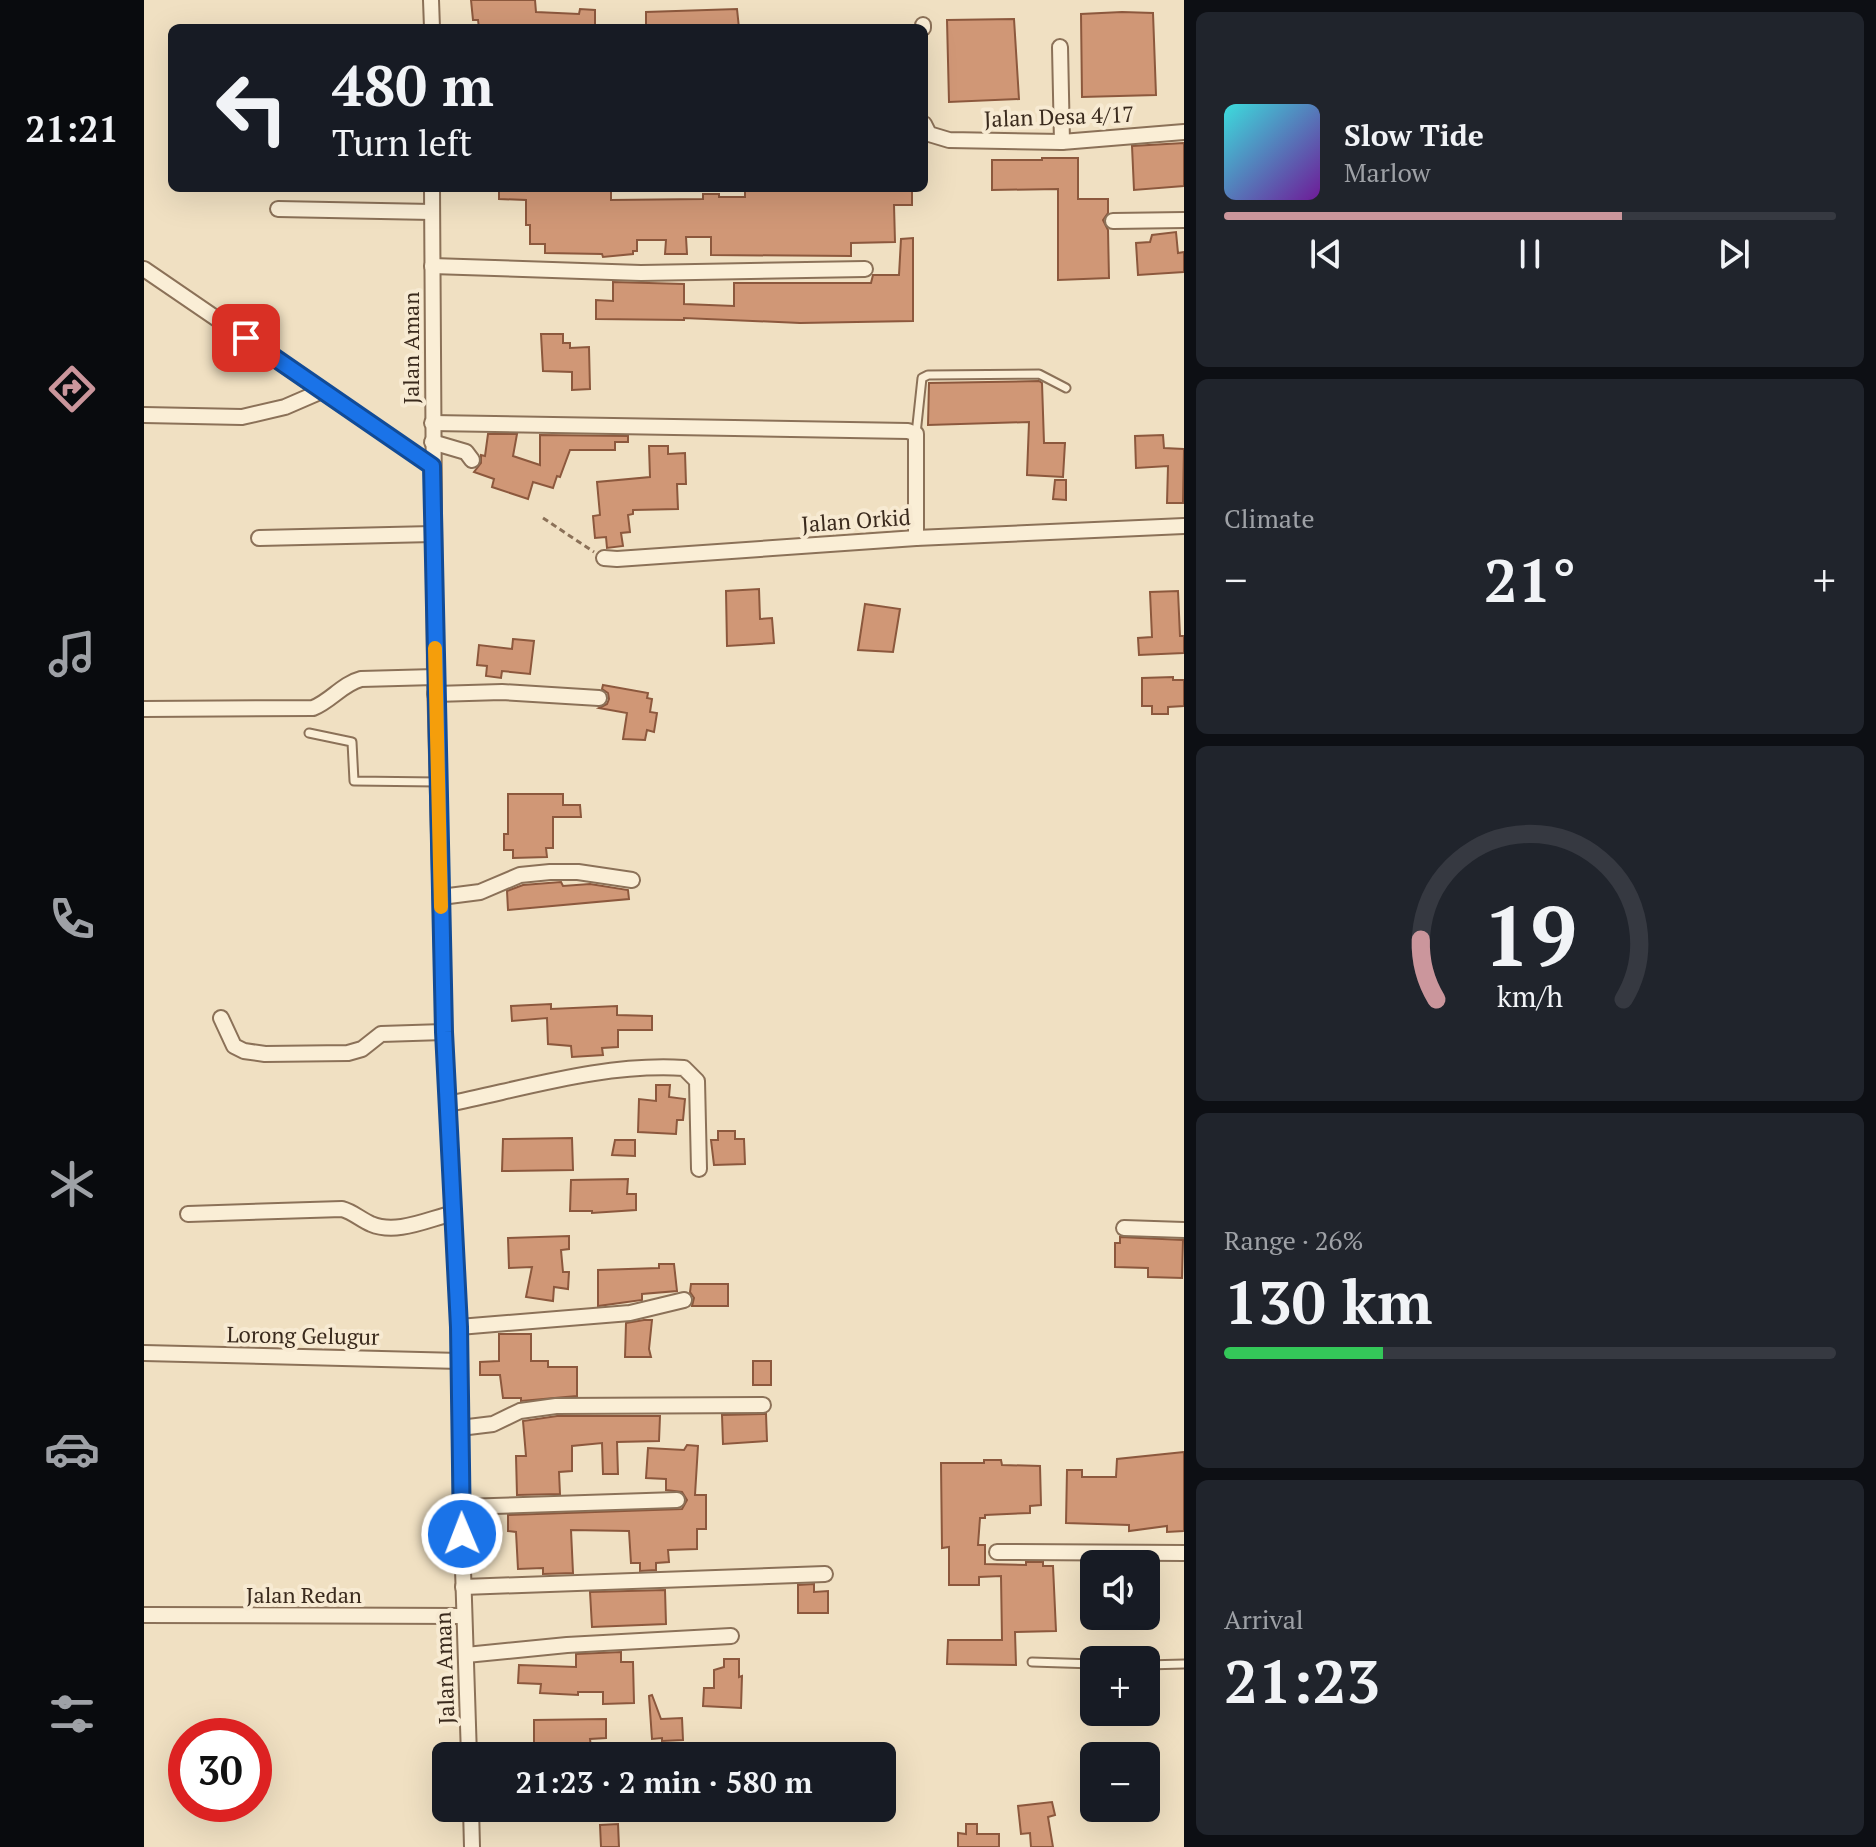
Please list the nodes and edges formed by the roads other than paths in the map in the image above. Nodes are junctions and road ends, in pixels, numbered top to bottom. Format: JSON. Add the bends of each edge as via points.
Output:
{"nodes":[{"id":1,"x":431,"y":0,"type":"edge"},
{"id":2,"x":432,"y":24,"type":"edge"},
{"id":3,"x":1060,"y":47,"type":"dead end"},
{"id":4,"x":928,"y":132,"type":"edge"},
{"id":5,"x":1184,"y":132,"type":"edge"},
{"id":6,"x":1062,"y":142,"type":"junction"},
{"id":7,"x":432,"y":192,"type":"edge"},
{"id":8,"x":278,"y":209,"type":"dead end"},
{"id":9,"x":432,"y":212,"type":"junction"},
{"id":10,"x":1184,"y":220,"type":"edge"},
{"id":11,"x":1113,"y":221,"type":"dead end"},
{"id":12,"x":445,"y":266,"type":"junction"},
{"id":13,"x":144,"y":269,"type":"edge"},
{"id":14,"x":865,"y":269,"type":"dead end"},
{"id":15,"x":1066,"y":388,"type":"dead end"},
{"id":16,"x":322,"y":391,"type":"junction"},
{"id":17,"x":144,"y":415,"type":"edge"},
{"id":18,"x":432,"y":423,"type":"junction"},
{"id":19,"x":916,"y":434,"type":"junction"},
{"id":20,"x":432,"y":442,"type":"junction"},
{"id":21,"x":472,"y":460,"type":"dead end"},
{"id":22,"x":432,"y":466,"type":"junction"},
{"id":23,"x":1184,"y":526,"type":"edge"},
{"id":24,"x":433,"y":534,"type":"junction"},
{"id":25,"x":259,"y":538,"type":"dead end"},
{"id":26,"x":916,"y":538,"type":"junction"},
{"id":27,"x":604,"y":558,"type":"road end"},
{"id":28,"x":435,"y":677,"type":"junction"},
{"id":29,"x":435,"y":694,"type":"junction"},
{"id":30,"x":599,"y":698,"type":"dead end"},
{"id":31,"x":144,"y":709,"type":"edge"},
{"id":32,"x":309,"y":733,"type":"dead end"},
{"id":33,"x":438,"y":782,"type":"junction"},
{"id":34,"x":632,"y":880,"type":"dead end"},
{"id":35,"x":441,"y":897,"type":"junction"},
{"id":36,"x":221,"y":1018,"type":"dead end"},
{"id":37,"x":444,"y":1032,"type":"junction"},
{"id":38,"x":448,"y":1104,"type":"junction"},
{"id":39,"x":699,"y":1169,"type":"dead end"},
{"id":40,"x":454,"y":1213,"type":"junction"},
{"id":41,"x":188,"y":1214,"type":"dead end"},
{"id":42,"x":1124,"y":1228,"type":"dead end"},
{"id":43,"x":1184,"y":1230,"type":"edge"},
{"id":44,"x":684,"y":1300,"type":"dead end"},
{"id":45,"x":459,"y":1327,"type":"junction"},
{"id":46,"x":144,"y":1353,"type":"edge"},
{"id":47,"x":460,"y":1361,"type":"junction"},
{"id":48,"x":763,"y":1405,"type":"dead end"},
{"id":49,"x":460,"y":1428,"type":"junction"},
{"id":50,"x":677,"y":1500,"type":"dead end"},
{"id":51,"x":467,"y":1506,"type":"junction"},
{"id":52,"x":997,"y":1552,"type":"dead end"},
{"id":53,"x":1184,"y":1553,"type":"edge"},
{"id":54,"x":825,"y":1574,"type":"dead end"},
{"id":55,"x":476,"y":1587,"type":"junction"},
{"id":56,"x":144,"y":1615,"type":"edge"},
{"id":57,"x":464,"y":1616,"type":"junction"},
{"id":58,"x":731,"y":1636,"type":"dead end"},
{"id":59,"x":472,"y":1655,"type":"junction"},
{"id":60,"x":1032,"y":1662,"type":"dead end"},
{"id":61,"x":1080,"y":1664,"type":"edge"},
{"id":62,"x":1184,"y":1664,"type":"edge"},
{"id":63,"x":1160,"y":1665,"type":"edge"},
{"id":64,"x":469,"y":1742,"type":"edge"},
{"id":65,"x":471,"y":1822,"type":"edge"},
{"id":66,"x":472,"y":1847,"type":"edge"}],
"edges":[{"from":1,"to":2,"type":"street"},
{"from":3,"to":6,"type":"street"},
{"from":4,"to":6,"type":"street","name":"Jalan Desa 4/17","via":[[949,140]]},
{"from":5,"to":6,"type":"street","name":"Jalan Desa 4/17"},
{"from":7,"to":9,"type":"street","name":"Jalan Aman"},
{"from":8,"to":9,"type":"street"},
{"from":9,"to":12,"type":"street","name":"Jalan Aman"},
{"from":10,"to":11,"type":"street"},
{"from":12,"to":14,"type":"street","via":[[641,273]]},
{"from":12,"to":18,"type":"street","name":"Jalan Aman"},
{"from":13,"to":16,"type":"street"},
{"from":15,"to":19,"type":"lane","via":[[1039,374],[928,375],[922,378]]},
{"from":16,"to":17,"type":"street","via":[[242,417]]},
{"from":16,"to":22,"type":"street"},
{"from":18,"to":19,"type":"street"},
{"from":18,"to":20,"type":"street","name":"Jalan Aman"},
{"from":19,"to":26,"type":"street"},
{"from":20,"to":21,"type":"street","via":[[466,452]]},
{"from":20,"to":22,"type":"street","name":"Jalan Aman"},
{"from":22,"to":24,"type":"street","name":"Jalan Aman"},
{"from":23,"to":26,"type":"street","name":"Jalan Orkid"},
{"from":24,"to":25,"type":"street"},
{"from":24,"to":28,"type":"street","name":"Jalan Aman"},
{"from":26,"to":27,"type":"street","name":"Jalan Orkid"},
{"from":28,"to":29,"type":"street","name":"Jalan Aman"},
{"from":28,"to":31,"type":"street","via":[[349,682],[313,708]]},
{"from":29,"to":30,"type":"street"},
{"from":29,"to":33,"type":"street","name":"Jalan Aman"},
{"from":32,"to":33,"type":"lane","via":[[352,742],[354,781]]},
{"from":33,"to":35,"type":"street","name":"Jalan Aman"},
{"from":34,"to":35,"type":"street","via":[[578,872],[535,873],[480,892]]},
{"from":35,"to":37,"type":"street","name":"Jalan Aman"},
{"from":36,"to":37,"type":"street","via":[[234,1046],[265,1054],[348,1053],[381,1034]]},
{"from":37,"to":38,"type":"street","name":"Jalan Aman"},
{"from":38,"to":39,"type":"street","via":[[602,1070],[684,1068],[697,1081]]},
{"from":38,"to":40,"type":"street","name":"Jalan Aman"},
{"from":40,"to":41,"type":"street","via":[[401,1228],[370,1223],[342,1209]]},
{"from":40,"to":45,"type":"street","name":"Jalan Aman"},
{"from":42,"to":43,"type":"street"},
{"from":44,"to":45,"type":"street","via":[[630,1313]]},
{"from":45,"to":47,"type":"street","name":"Jalan Aman"},
{"from":46,"to":47,"type":"street","name":"Lorong Gelugur"},
{"from":47,"to":49,"type":"street","name":"Jalan Aman"},
{"from":48,"to":49,"type":"street","via":[[556,1406]]},
{"from":49,"to":51,"type":"street","name":"Jalan Aman"},
{"from":50,"to":51,"type":"street"},
{"from":51,"to":55,"type":"street","name":"Jalan Aman"},
{"from":52,"to":53,"type":"street"},
{"from":54,"to":55,"type":"street"},
{"from":55,"to":57,"type":"street","name":"Jalan Aman"},
{"from":56,"to":57,"type":"street","name":"Jalan Redan"},
{"from":57,"to":59,"type":"street","name":"Jalan Aman"},
{"from":58,"to":59,"type":"street"},
{"from":59,"to":64,"type":"street","name":"Jalan Aman"},
{"from":60,"to":61,"type":"lane"},
{"from":62,"to":63,"type":"lane"},
{"from":65,"to":66,"type":"street"}]}
